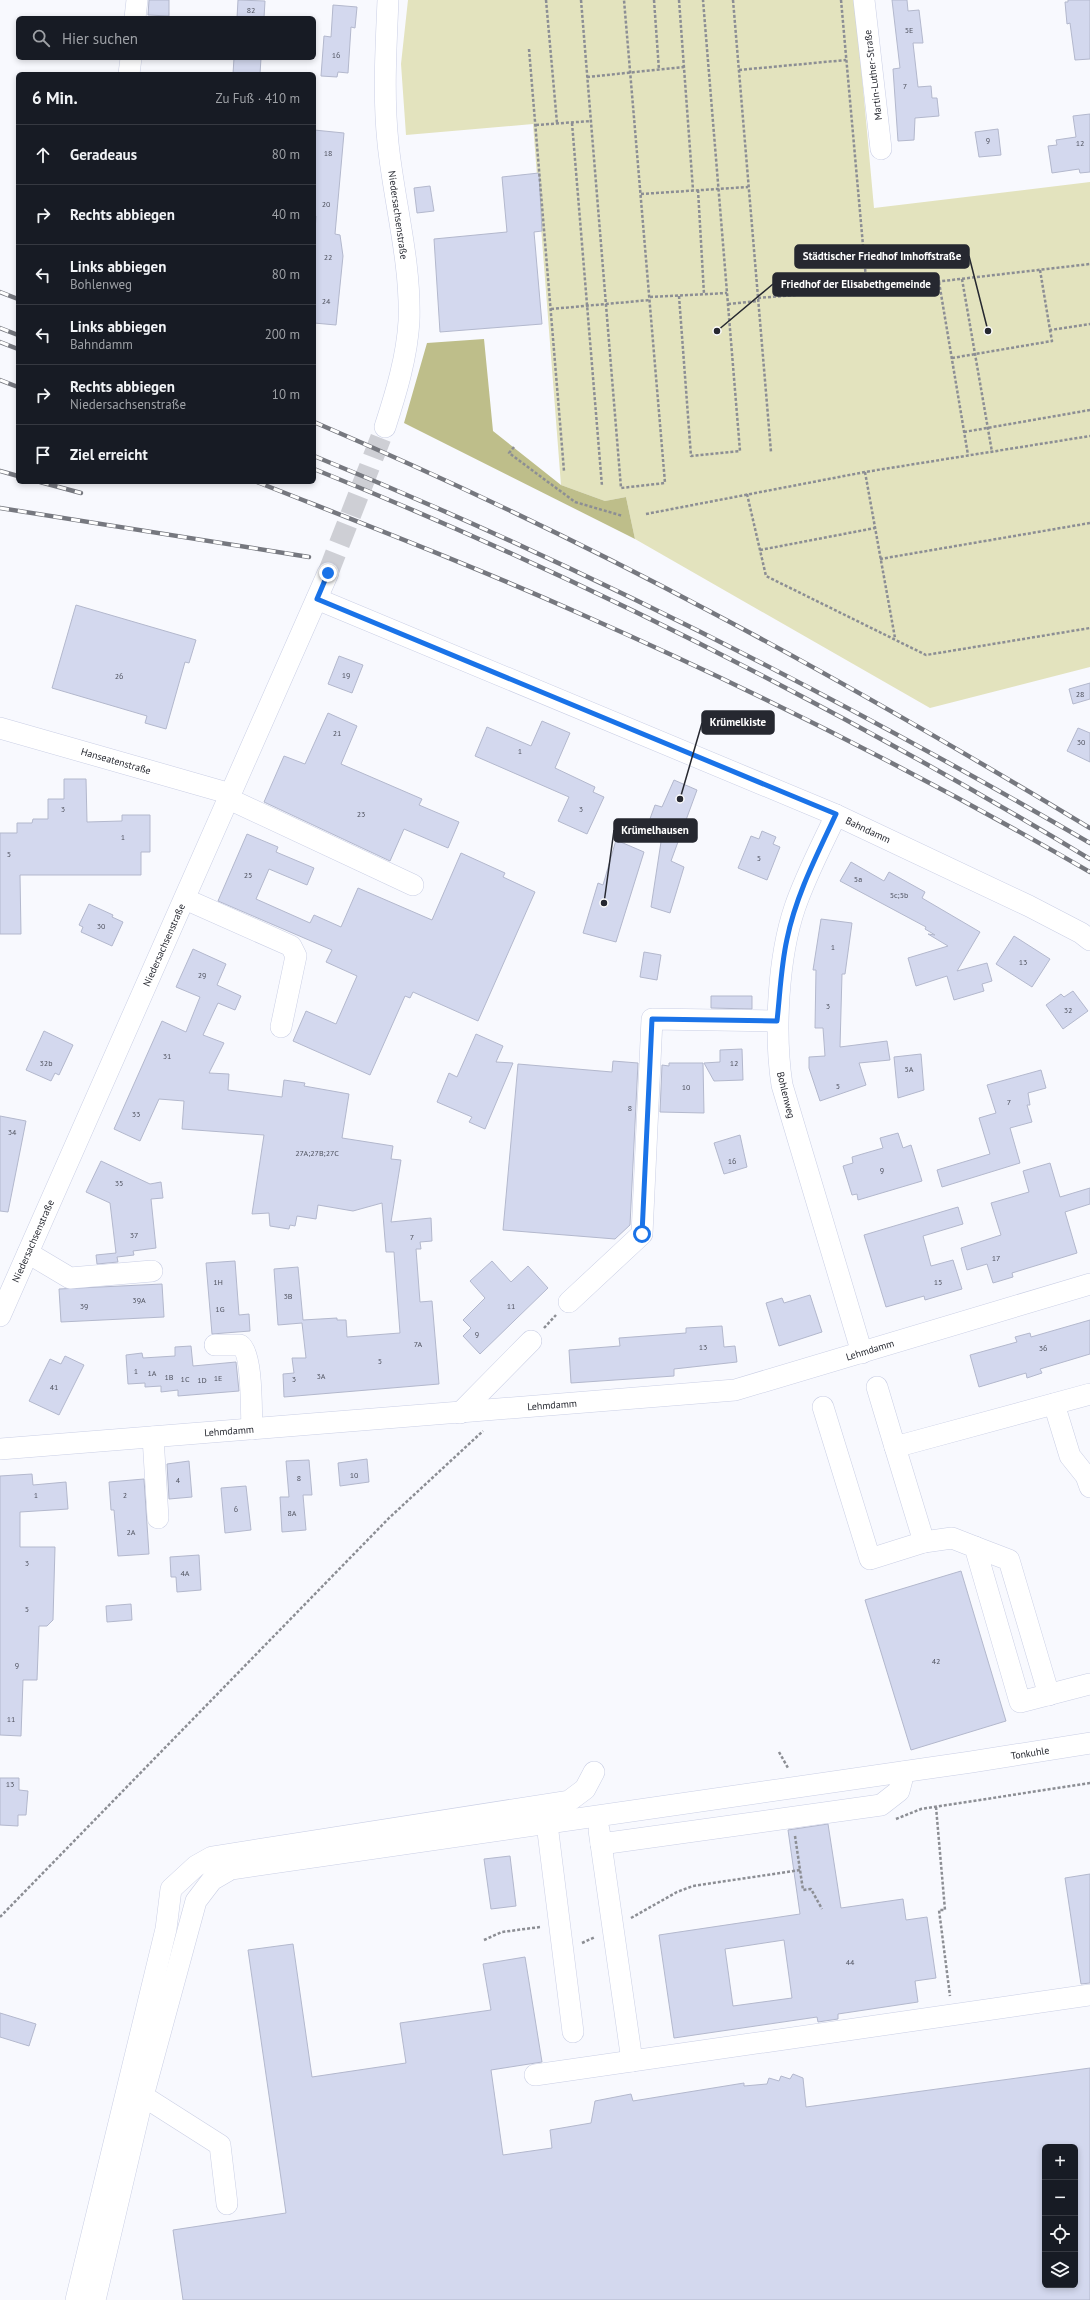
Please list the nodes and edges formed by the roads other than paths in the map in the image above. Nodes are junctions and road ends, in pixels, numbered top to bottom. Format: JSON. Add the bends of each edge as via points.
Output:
{"nodes":[{"id":1,"x":137,"y":0,"type":"edge"},
{"id":2,"x":388,"y":0,"type":"edge"},
{"id":3,"x":864,"y":0,"type":"edge"},
{"id":4,"x":135,"y":16,"type":"edge"},
{"id":5,"x":131,"y":60,"type":"edge"},
{"id":6,"x":129,"y":72,"type":"edge"},
{"id":7,"x":881,"y":149,"type":"dead end"},
{"id":8,"x":385,"y":428,"type":"tunnel mouth"},
{"id":9,"x":328,"y":573,"type":"tunnel mouth"},
{"id":10,"x":317,"y":599,"type":"junction"},
{"id":11,"x":0,"y":728,"type":"edge"},
{"id":12,"x":230,"y":797,"type":"junction"},
{"id":13,"x":836,"y":814,"type":"junction"},
{"id":14,"x":413,"y":885,"type":"dead end"},
{"id":15,"x":184,"y":899,"type":"junction"},
{"id":16,"x":1087,"y":930,"type":"edge"},
{"id":17,"x":777,"y":1021,"type":"junction"},
{"id":18,"x":281,"y":1027,"type":"dead end"},
{"id":19,"x":28,"y":1253,"type":"junction"},
{"id":20,"x":152,"y":1272,"type":"dead end"},
{"id":21,"x":1090,"y":1284,"type":"edge"},
{"id":22,"x":569,"y":1302,"type":"road end"},
{"id":23,"x":0,"y":1316,"type":"edge"},
{"id":24,"x":531,"y":1341,"type":"road end"},
{"id":25,"x":215,"y":1345,"type":"dead end"},
{"id":26,"x":862,"y":1353,"type":"junction"},
{"id":27,"x":877,"y":1387,"type":"dead end"},
{"id":28,"x":1090,"y":1394,"type":"edge"},
{"id":29,"x":1054,"y":1404,"type":"junction"},
{"id":30,"x":823,"y":1406,"type":"dead end"},
{"id":31,"x":460,"y":1413,"type":"junction"},
{"id":32,"x":252,"y":1429,"type":"junction"},
{"id":33,"x":154,"y":1437,"type":"junction"},
{"id":34,"x":895,"y":1447,"type":"junction"},
{"id":35,"x":0,"y":1449,"type":"edge"},
{"id":36,"x":1090,"y":1487,"type":"edge"},
{"id":37,"x":158,"y":1518,"type":"dead end"},
{"id":38,"x":924,"y":1542,"type":"junction"},
{"id":39,"x":975,"y":1547,"type":"junction"},
{"id":40,"x":1090,"y":1684,"type":"edge"},
{"id":41,"x":1049,"y":1695,"type":"junction"},
{"id":42,"x":1090,"y":1743,"type":"edge"},
{"id":43,"x":594,"y":1772,"type":"dead end"},
{"id":44,"x":904,"y":1772,"type":"junction"},
{"id":45,"x":597,"y":1816,"type":"junction"},
{"id":46,"x":547,"y":1824,"type":"junction"},
{"id":47,"x":601,"y":1844,"type":"junction"},
{"id":48,"x":1090,"y":1995,"type":"edge"},
{"id":49,"x":573,"y":2032,"type":"dead end"},
{"id":50,"x":632,"y":2061,"type":"junction"},
{"id":51,"x":535,"y":2074,"type":"dead end"},
{"id":52,"x":143,"y":2096,"type":"junction"},
{"id":53,"x":227,"y":2204,"type":"dead end"},
{"id":54,"x":76,"y":2300,"type":"edge"},
{"id":55,"x":95,"y":2300,"type":"edge"}],
"edges":[{"from":1,"to":4,"type":"street"},
{"from":2,"to":8,"type":"street","name":"Niedersachsenstraße","via":[[385,98],[388,143],[407,282],[408,321],[404,359]]},
{"from":3,"to":7,"type":"street","name":"Martin-Luther-Straße"},
{"from":5,"to":6,"type":"street"},
{"from":9,"to":10,"type":"street","name":"Niedersachsenstraße"},
{"from":10,"to":12,"type":"street","name":"Niedersachsenstraße"},
{"from":10,"to":13,"type":"street","name":"Bahndamm"},
{"from":11,"to":12,"type":"street","name":"Hanseatenstraße"},
{"from":12,"to":14,"type":"street","name":"Hanseatenstraße"},
{"from":12,"to":15,"type":"street","name":"Niedersachsenstraße"},
{"from":13,"to":16,"type":"street","name":"Bahndamm","via":[[1029,906]]},
{"from":13,"to":17,"type":"street","name":"Bohlenweg","via":[[795,908],[786,940]]},
{"from":15,"to":18,"type":"street","via":[[291,946],[296,956]]},
{"from":15,"to":19,"type":"street","name":"Niedersachsenstraße"},
{"from":17,"to":22,"type":"street","via":[[652,1019],[642,1234]]},
{"from":17,"to":26,"type":"street","name":"Bohlenweg","via":[[778,1060],[782,1085]]},
{"from":19,"to":20,"type":"street","via":[[70,1278]]},
{"from":19,"to":23,"type":"street","name":"Niedersachsenstraße"},
{"from":21,"to":26,"type":"street","name":"Lehmdamm"},
{"from":24,"to":31,"type":"street"},
{"from":25,"to":32,"type":"street","via":[[240,1345],[245,1350]]},
{"from":26,"to":31,"type":"street","name":"Lehmdamm","via":[[735,1390]]},
{"from":27,"to":34,"type":"street"},
{"from":28,"to":29,"type":"street"},
{"from":29,"to":34,"type":"street"},
{"from":29,"to":36,"type":"street","via":[[1070,1456],[1086,1476]]},
{"from":30,"to":38,"type":"street","via":[[870,1559]]},
{"from":31,"to":32,"type":"street","name":"Lehmdamm"},
{"from":32,"to":33,"type":"street","name":"Lehmdamm"},
{"from":33,"to":35,"type":"street","name":"Lehmdamm"},
{"from":33,"to":37,"type":"street"},
{"from":34,"to":38,"type":"street"},
{"from":38,"to":39,"type":"street","via":[[952,1538]]},
{"from":39,"to":41,"type":"street","via":[[1009,1560]]},
{"from":39,"to":41,"type":"street","via":[[1020,1702]]},
{"from":40,"to":41,"type":"street"},
{"from":42,"to":44,"type":"street","name":"Tonkuhle"},
{"from":43,"to":54,"type":"street","via":[[585,1789],[569,1800],[212,1857],[196,1866],[170,1889],[166,1929]]},
{"from":44,"to":45,"type":"street","name":"Tonkuhle"},
{"from":44,"to":47,"type":"street","via":[[899,1791],[881,1805]]},
{"from":45,"to":46,"type":"street","name":"Tonkuhle"},
{"from":45,"to":47,"type":"street"},
{"from":46,"to":49,"type":"street"},
{"from":46,"to":52,"type":"street","name":"Tonkuhle","via":[[231,1869],[212,1880],[196,1900]]},
{"from":47,"to":50,"type":"street"},
{"from":48,"to":50,"type":"street"},
{"from":50,"to":51,"type":"street"},
{"from":52,"to":53,"type":"street","via":[[220,2145]]},
{"from":52,"to":55,"type":"street","name":"Tonkuhle"}]}
